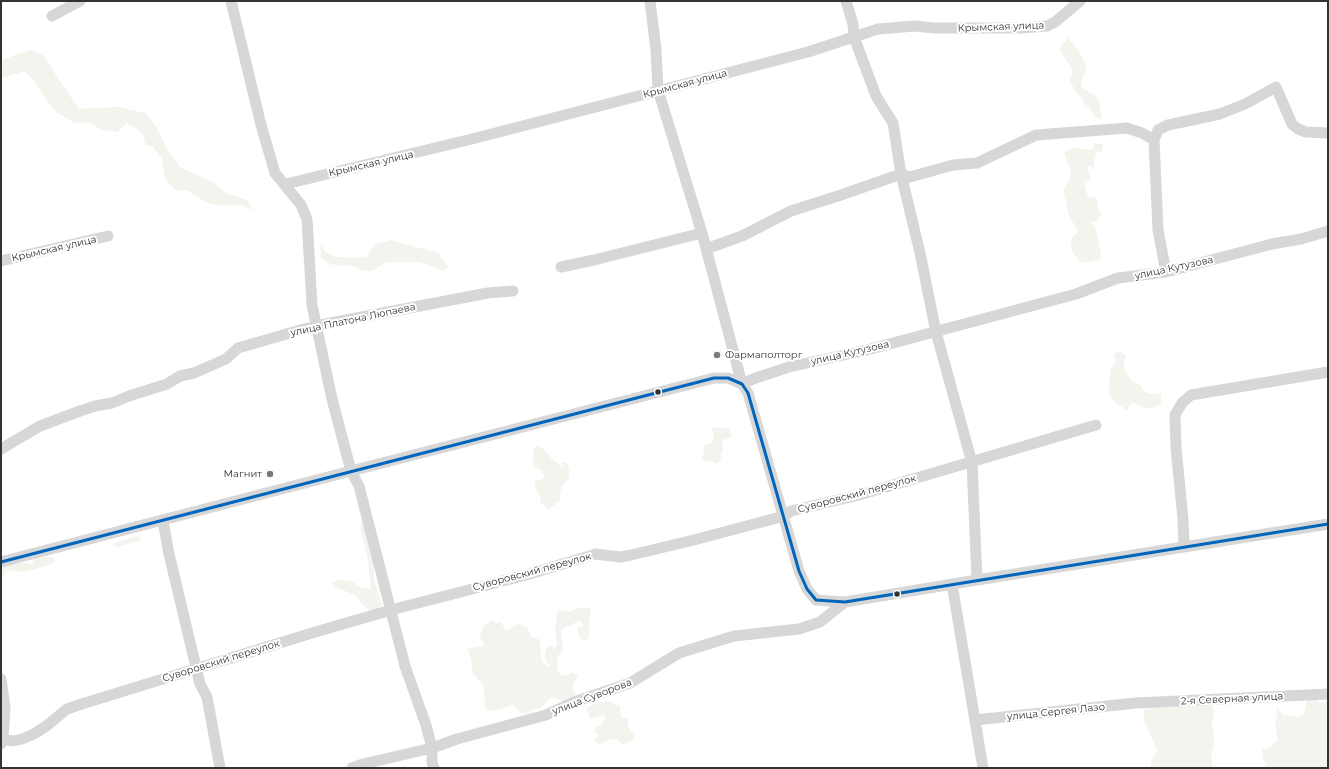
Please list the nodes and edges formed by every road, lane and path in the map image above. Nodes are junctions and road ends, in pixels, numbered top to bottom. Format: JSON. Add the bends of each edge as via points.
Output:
{"nodes":[{"id":1,"x":80,"y":1,"type":"edge"},
{"id":2,"x":231,"y":1,"type":"edge"},
{"id":3,"x":650,"y":1,"type":"edge"},
{"id":4,"x":846,"y":1,"type":"edge"},
{"id":5,"x":1080,"y":1,"type":"edge"},
{"id":6,"x":52,"y":16,"type":"dead end"},
{"id":7,"x":854,"y":37,"type":"junction"},
{"id":8,"x":658,"y":90,"type":"junction"},
{"id":9,"x":1328,"y":133,"type":"edge"},
{"id":10,"x":1154,"y":140,"type":"junction"},
{"id":11,"x":901,"y":174,"type":"junction"},
{"id":12,"x":286,"y":184,"type":"junction"},
{"id":13,"x":1328,"y":231,"type":"edge"},
{"id":14,"x":702,"y":233,"type":"junction"},
{"id":15,"x":108,"y":236,"type":"dead end"},
{"id":16,"x":706,"y":250,"type":"junction"},
{"id":17,"x":1,"y":261,"type":"edge"},
{"id":18,"x":561,"y":267,"type":"dead end"},
{"id":19,"x":1166,"y":272,"type":"junction"},
{"id":20,"x":513,"y":291,"type":"dead end"},
{"id":21,"x":316,"y":327,"type":"junction"},
{"id":22,"x":936,"y":332,"type":"junction"},
{"id":23,"x":1328,"y":372,"type":"edge"},
{"id":24,"x":742,"y":384,"type":"junction"},
{"id":25,"x":1096,"y":425,"type":"dead end"},
{"id":26,"x":1,"y":449,"type":"edge"},
{"id":27,"x":972,"y":463,"type":"junction"},
{"id":28,"x":351,"y":471,"type":"junction"},
{"id":29,"x":784,"y":516,"type":"junction"},
{"id":30,"x":163,"y":521,"type":"junction"},
{"id":31,"x":1328,"y":524,"type":"edge"},
{"id":32,"x":1184,"y":547,"type":"junction"},
{"id":33,"x":1,"y":562,"type":"edge"},
{"id":34,"x":977,"y":580,"type":"junction"},
{"id":35,"x":952,"y":584,"type":"junction"},
{"id":36,"x":845,"y":602,"type":"junction"},
{"id":37,"x":391,"y":610,"type":"junction"},
{"id":38,"x":197,"y":669,"type":"junction"},
{"id":39,"x":1,"y":679,"type":"edge"},
{"id":40,"x":1328,"y":694,"type":"edge"},
{"id":41,"x":1136,"y":703,"type":"joint"},
{"id":42,"x":975,"y":720,"type":"junction"},
{"id":43,"x":2,"y":740,"type":"edge"},
{"id":44,"x":432,"y":748,"type":"junction"},
{"id":45,"x":220,"y":768,"type":"edge"},
{"id":46,"x":352,"y":768,"type":"edge"},
{"id":47,"x":434,"y":768,"type":"edge"},
{"id":48,"x":983,"y":768,"type":"edge"}],
"edges":[{"from":1,"to":6,"type":"street"},
{"from":2,"to":12,"type":"street","via":[[260,125],[275,173]]},
{"from":3,"to":8,"type":"street"},
{"from":4,"to":7,"type":"street"},
{"from":5,"to":7,"type":"street","name":"Крымская улица","via":[[1047,26],[915,26],[878,29]]},
{"from":7,"to":8,"type":"street","name":"Крымская улица","via":[[808,52]]},
{"from":7,"to":11,"type":"street","via":[[876,96],[893,123]]},
{"from":8,"to":12,"type":"street","name":"Крымская улица"},
{"from":8,"to":14,"type":"street"},
{"from":9,"to":10,"type":"street","via":[[1306,132],[1292,124],[1276,87],[1220,114],[1168,125],[1158,130]]},
{"from":10,"to":11,"type":"street","via":[[1127,128],[1036,135],[978,163],[953,165],[910,177]]},
{"from":10,"to":19,"type":"street","via":[[1158,230]]},
{"from":11,"to":16,"type":"street","via":[[791,210],[742,236]]},
{"from":11,"to":22,"type":"street"},
{"from":12,"to":21,"type":"street","via":[[301,205],[307,219],[312,305]]},
{"from":13,"to":19,"type":"street","name":"улица Кутузова"},
{"from":14,"to":16,"type":"street"},
{"from":14,"to":18,"type":"street"},
{"from":15,"to":17,"type":"street","name":"Крымская улица"},
{"from":16,"to":24,"type":"street"},
{"from":19,"to":22,"type":"street","name":"улица Кутузова","via":[[1118,278],[1076,294]]},
{"from":20,"to":21,"type":"street","name":"улица Платона Люпаева","via":[[488,293]]},
{"from":21,"to":26,"type":"street","name":"улица Платона Люпаева","via":[[238,348],[226,359],[194,373],[180,376],[167,384],[40,426]]},
{"from":21,"to":28,"type":"street"},
{"from":22,"to":24,"type":"street","name":"улица Кутузова","via":[[789,367]]},
{"from":22,"to":27,"type":"street"},
{"from":23,"to":32,"type":"street","via":[[1191,396],[1182,403],[1175,415]]},
{"from":24,"to":28,"type":"street","via":[[728,378],[714,378]]},
{"from":24,"to":29,"type":"street","via":[[748,393]]},
{"from":25,"to":27,"type":"street","name":"Суворовский переулок"},
{"from":27,"to":29,"type":"street","name":"Суворовский переулок","via":[[791,511]]},
{"from":27,"to":34,"type":"street"},
{"from":28,"to":30,"type":"street"},
{"from":28,"to":37,"type":"street","via":[[359,486]]},
{"from":29,"to":36,"type":"street","name":"улица Суворова","via":[[799,572],[807,589],[816,600]]},
{"from":29,"to":37,"type":"street","name":"Суворовский переулок","via":[[631,555],[620,557],[596,554]]},
{"from":30,"to":33,"type":"street"},
{"from":30,"to":38,"type":"street"},
{"from":31,"to":32,"type":"street","name":"улица Суворова"},
{"from":32,"to":34,"type":"street","name":"улица Суворова"},
{"from":34,"to":35,"type":"street","name":"улица Суворова"},
{"from":35,"to":36,"type":"street","name":"улица Суворова"},
{"from":35,"to":42,"type":"street"},
{"from":36,"to":44,"type":"street","name":"улица Суворова","via":[[820,622],[798,630],[734,636],[679,653],[630,683],[574,702],[546,715]]},
{"from":37,"to":38,"type":"street","name":"Суворовский переулок"},
{"from":37,"to":44,"type":"street","via":[[405,666]]},
{"from":38,"to":43,"type":"street","name":"Суворовский переулок","via":[[85,703],[67,710],[45,727],[22,739]]},
{"from":38,"to":45,"type":"street","via":[[200,684],[207,697]]},
{"from":39,"to":43,"type":"street","via":[[5,708]]},
{"from":40,"to":41,"type":"street","name":"2-я Северная улица"},
{"from":41,"to":42,"type":"street","name":"улица Сергея Лазо"},
{"from":42,"to":48,"type":"street"},
{"from":44,"to":46,"type":"street","name":"улица Суворова"},
{"from":44,"to":47,"type":"street"}]}
